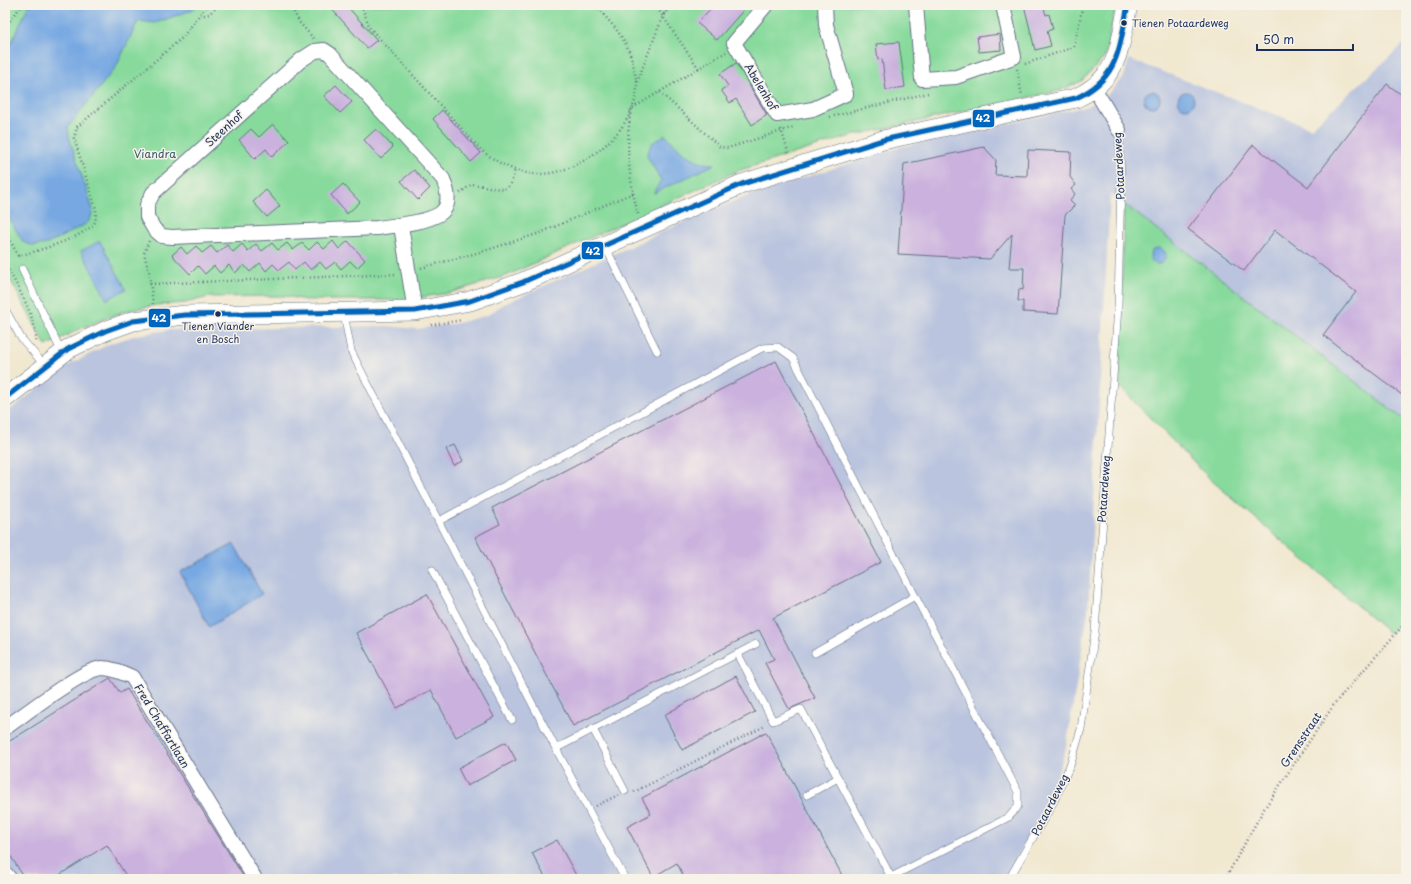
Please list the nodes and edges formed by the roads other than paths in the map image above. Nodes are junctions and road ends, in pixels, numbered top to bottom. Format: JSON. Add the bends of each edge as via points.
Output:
{"nodes":[{"id":1,"x":766,"y":5,"type":"edge"},
{"id":2,"x":825,"y":5,"type":"edge"},
{"id":3,"x":916,"y":5,"type":"edge"},
{"id":4,"x":1003,"y":5,"type":"edge"},
{"id":5,"x":1128,"y":5,"type":"edge"},
{"id":6,"x":1094,"y":88,"type":"junction"},
{"id":7,"x":1119,"y":130,"type":"joint"},
{"id":8,"x":401,"y":226,"type":"junction"},
{"id":9,"x":605,"y":245,"type":"junction"},
{"id":10,"x":22,"y":269,"type":"road end"},
{"id":11,"x":5,"y":309,"type":"edge"},
{"id":12,"x":344,"y":313,"type":"junction"},
{"id":13,"x":419,"y":318,"type":"junction"},
{"id":14,"x":657,"y":351,"type":"dead end"},
{"id":15,"x":62,"y":353,"type":"junction"},
{"id":16,"x":45,"y":366,"type":"junction"},
{"id":17,"x":5,"y":398,"type":"edge"},
{"id":18,"x":439,"y":521,"type":"junction"},
{"id":19,"x":432,"y":570,"type":"dead end"},
{"id":20,"x":915,"y":596,"type":"junction"},
{"id":21,"x":756,"y":644,"type":"dead end"},
{"id":22,"x":815,"y":653,"type":"dead end"},
{"id":23,"x":738,"y":654,"type":"junction"},
{"id":24,"x":512,"y":720,"type":"dead end"},
{"id":25,"x":5,"y":728,"type":"edge"},
{"id":26,"x":593,"y":729,"type":"junction"},
{"id":27,"x":557,"y":748,"type":"junction"},
{"id":28,"x":838,"y":778,"type":"junction"},
{"id":29,"x":625,"y":791,"type":"road end"},
{"id":30,"x":807,"y":795,"type":"dead end"},
{"id":31,"x":5,"y":873,"type":"edge"},
{"id":32,"x":889,"y":878,"type":"edge"},
{"id":33,"x":10,"y":879,"type":"edge"},
{"id":34,"x":255,"y":879,"type":"edge"},
{"id":35,"x":625,"y":879,"type":"edge"},
{"id":36,"x":1009,"y":879,"type":"edge"}],
"edges":[{"from":1,"to":2,"type":"street","name":"Abelenhof","via":[[734,43],[777,115],[813,109],[846,94],[826,25]]},
{"from":3,"to":4,"type":"street","via":[[922,79],[956,77],[1014,57]]},
{"from":5,"to":6,"type":"street","via":[[1117,57],[1106,77]]},
{"from":6,"to":7,"type":"street","name":"Potaardeweg"},
{"from":6,"to":9,"type":"street","via":[[1069,100],[883,140],[785,170],[725,191]]},
{"from":7,"to":36,"type":"lane","name":"Potaardeweg","via":[[1122,179],[1118,308],[1095,631],[1081,729],[1054,801]]},
{"from":8,"to":8,"type":"street","name":"Steenhof","via":[[436,216],[443,211],[448,191],[443,179],[324,50],[315,51],[301,60],[152,193],[147,205],[147,217],[154,229],[162,236],[172,237]]},
{"from":8,"to":13,"type":"street"},
{"from":9,"to":13,"type":"street","via":[[500,291]]},
{"from":9,"to":14,"type":"lane"},
{"from":10,"to":15,"type":"lane"},
{"from":11,"to":16,"type":"lane","via":[[21,338]]},
{"from":12,"to":13,"type":"street"},
{"from":12,"to":15,"type":"street","via":[[185,315],[133,321],[105,331]]},
{"from":12,"to":18,"type":"lane","via":[[352,351]]},
{"from":15,"to":16,"type":"street"},
{"from":16,"to":17,"type":"street"},
{"from":18,"to":20,"type":"lane","via":[[762,348],[778,347],[793,358]]},
{"from":18,"to":27,"type":"lane"},
{"from":19,"to":24,"type":"lane"},
{"from":20,"to":22,"type":"lane"},
{"from":20,"to":32,"type":"lane","via":[[1018,792],[1018,806],[1009,817]]},
{"from":21,"to":23,"type":"lane"},
{"from":23,"to":26,"type":"lane"},
{"from":23,"to":28,"type":"lane","via":[[773,721],[801,709]]},
{"from":25,"to":34,"type":"street","name":"Fred Chaffartlaan","via":[[84,674],[102,668],[132,677]]},
{"from":26,"to":27,"type":"lane"},
{"from":26,"to":29,"type":"lane"},
{"from":27,"to":35,"type":"lane"},
{"from":28,"to":30,"type":"lane"},
{"from":28,"to":32,"type":"lane"},
{"from":31,"to":33,"type":"street"}]}
